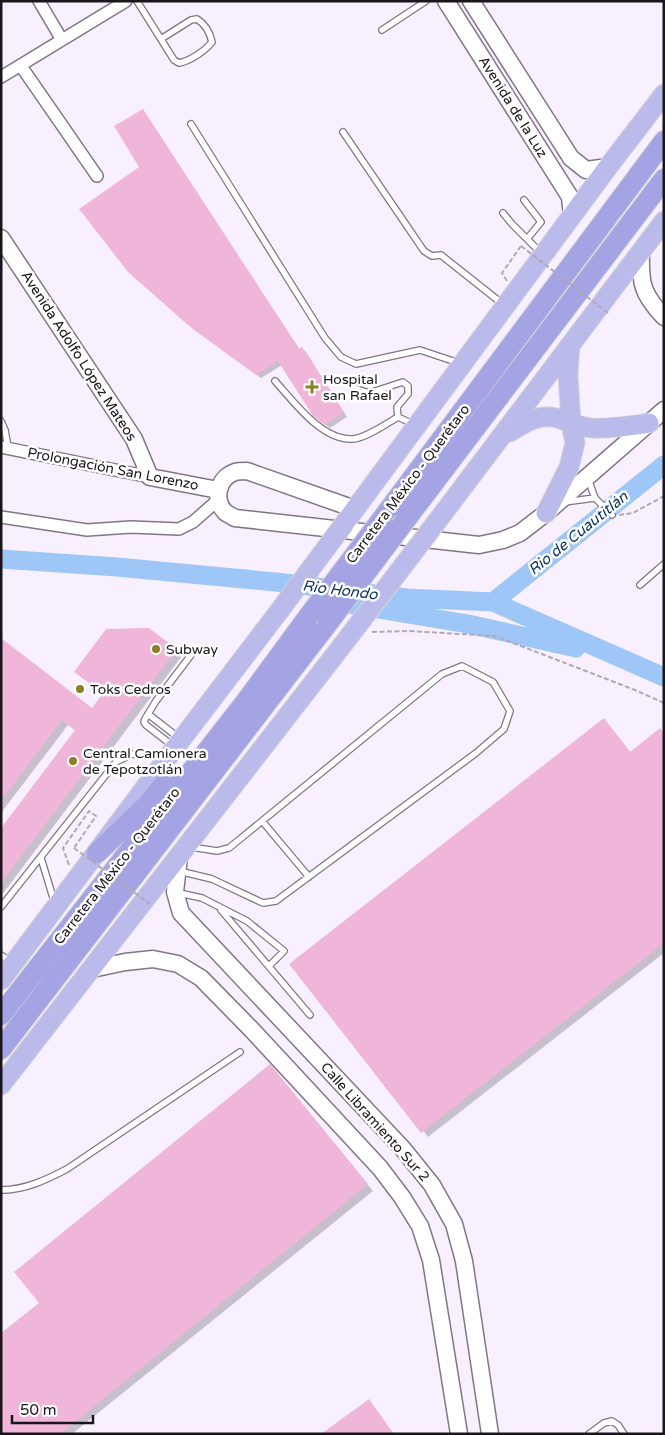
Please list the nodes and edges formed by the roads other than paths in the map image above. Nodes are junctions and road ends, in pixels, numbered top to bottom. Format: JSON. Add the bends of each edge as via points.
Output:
{"nodes":[{"id":1,"x":39,"y":1,"type":"edge"},
{"id":2,"x":126,"y":1,"type":"edge"},
{"id":3,"x":137,"y":1,"type":"edge"},
{"id":4,"x":426,"y":1,"type":"edge"},
{"id":5,"x":446,"y":1,"type":"edge"},
{"id":6,"x":471,"y":1,"type":"edge"},
{"id":7,"x":382,"y":30,"type":"dead end"},
{"id":8,"x":161,"y":38,"type":"junction"},
{"id":9,"x":62,"y":40,"type":"junction"},
{"id":10,"x":21,"y":66,"type":"junction"},
{"id":11,"x":1,"y":77,"type":"edge"},
{"id":12,"x":664,"y":94,"type":"edge"},
{"id":13,"x":191,"y":124,"type":"dead end"},
{"id":14,"x":343,"y":132,"type":"dead end"},
{"id":15,"x":664,"y":141,"type":"edge"},
{"id":16,"x":608,"y":167,"type":"junction"},
{"id":17,"x":97,"y":176,"type":"dead end"},
{"id":18,"x":664,"y":179,"type":"edge"},
{"id":19,"x":524,"y":200,"type":"dead end"},
{"id":20,"x":502,"y":213,"type":"dead end"},
{"id":21,"x":572,"y":216,"type":"junction"},
{"id":22,"x":664,"y":221,"type":"edge"},
{"id":23,"x":1,"y":238,"type":"edge"},
{"id":24,"x":527,"y":239,"type":"junction"},
{"id":25,"x":641,"y":252,"type":"junction"},
{"id":26,"x":543,"y":255,"type":"junction"},
{"id":27,"x":506,"y":306,"type":"junction"},
{"id":28,"x":664,"y":317,"type":"edge"},
{"id":29,"x":570,"y":345,"type":"junction"},
{"id":30,"x":463,"y":364,"type":"junction"},
{"id":31,"x":275,"y":381,"type":"dead end"},
{"id":32,"x":354,"y":388,"type":"dead end"},
{"id":33,"x":664,"y":410,"type":"edge"},
{"id":34,"x":398,"y":417,"type":"junction"},
{"id":35,"x":1,"y":421,"type":"edge"},
{"id":36,"x":649,"y":423,"type":"junction"},
{"id":37,"x":571,"y":424,"type":"junction"},
{"id":38,"x":418,"y":426,"type":"junction"},
{"id":39,"x":501,"y":439,"type":"junction"},
{"id":40,"x":5,"y":448,"type":"edge"},
{"id":41,"x":150,"y":477,"type":"junction"},
{"id":42,"x":587,"y":477,"type":"junction"},
{"id":43,"x":218,"y":495,"type":"junction"},
{"id":44,"x":597,"y":500,"type":"junction"},
{"id":45,"x":551,"y":508,"type":"junction"},
{"id":46,"x":612,"y":515,"type":"road end"},
{"id":47,"x":1,"y":517,"type":"edge"},
{"id":48,"x":349,"y":517,"type":"junction"},
{"id":49,"x":664,"y":564,"type":"edge"},
{"id":50,"x":640,"y":585,"type":"dead end"},
{"id":51,"x":191,"y":655,"type":"dead end"},
{"id":52,"x":247,"y":700,"type":"junction"},
{"id":53,"x":148,"y":714,"type":"junction"},
{"id":54,"x":174,"y":748,"type":"junction"},
{"id":55,"x":262,"y":821,"type":"junction"},
{"id":56,"x":97,"y":853,"type":"junction"},
{"id":57,"x":42,"y":858,"type":"junction"},
{"id":58,"x":181,"y":858,"type":"junction"},
{"id":59,"x":309,"y":877,"type":"junction"},
{"id":60,"x":175,"y":892,"type":"junction"},
{"id":61,"x":218,"y":906,"type":"junction"},
{"id":62,"x":1,"y":907,"type":"edge"},
{"id":63,"x":56,"y":907,"type":"junction"},
{"id":64,"x":8,"y":959,"type":"edge"},
{"id":65,"x":269,"y":966,"type":"junction"},
{"id":66,"x":92,"y":969,"type":"junction"},
{"id":67,"x":1,"y":980,"type":"edge"},
{"id":68,"x":272,"y":1009,"type":"junction"},
{"id":69,"x":1,"y":1015,"type":"edge"},
{"id":70,"x":310,"y":1015,"type":"dead end"},
{"id":71,"x":252,"y":1030,"type":"junction"},
{"id":72,"x":1,"y":1049,"type":"edge"},
{"id":73,"x":240,"y":1052,"type":"dead end"},
{"id":74,"x":1,"y":1085,"type":"edge"},
{"id":75,"x":1,"y":1190,"type":"edge"},
{"id":76,"x":459,"y":1434,"type":"edge"},
{"id":77,"x":490,"y":1434,"type":"edge"},
{"id":78,"x":589,"y":1434,"type":"edge"},
{"id":79,"x":624,"y":1434,"type":"edge"}],
"edges":[{"from":1,"to":9,"type":"street"},
{"from":2,"to":9,"type":"street"},
{"from":3,"to":8,"type":"lane"},
{"from":4,"to":7,"type":"lane"},
{"from":5,"to":21,"type":"main road","name":"Avenida de la Luz","via":[[570,197]]},
{"from":6,"to":16,"type":"main road","name":"Avenida de la Luz","via":[[571,158],[586,170]]},
{"from":8,"to":8,"type":"lane","via":[[198,19],[212,42],[179,63]]},
{"from":9,"to":10,"type":"street"},
{"from":10,"to":11,"type":"street"},
{"from":10,"to":17,"type":"street"},
{"from":12,"to":16,"type":"main road"},
{"from":13,"to":30,"type":"lane","via":[[325,338],[341,357],[356,364],[420,350]]},
{"from":14,"to":27,"type":"lane","via":[[424,251],[432,256],[441,255]]},
{"from":15,"to":52,"type":"highway","name":"Carretera México - Querétaro","bridge":true},
{"from":16,"to":21,"type":"main road"},
{"from":18,"to":72,"type":"highway","name":"Carretera México - Querétaro","bridge":true},
{"from":19,"to":24,"type":"lane","via":[[541,222]]},
{"from":20,"to":24,"type":"lane"},
{"from":21,"to":26,"type":"main road"},
{"from":22,"to":25,"type":"main road"},
{"from":23,"to":41,"type":"main road","name":"Avenida Adolfo López Mateos","via":[[134,439]]},
{"from":24,"to":26,"type":"lane"},
{"from":25,"to":28,"type":"main road","via":[[640,277],[644,292]]},
{"from":25,"to":29,"type":"main road"},
{"from":26,"to":27,"type":"main road"},
{"from":27,"to":30,"type":"main road"},
{"from":29,"to":37,"type":"main road"},
{"from":29,"to":39,"type":"main road"},
{"from":30,"to":38,"type":"main road"},
{"from":31,"to":34,"type":"lane","via":[[316,425],[339,437],[354,439]]},
{"from":32,"to":34,"type":"lane","via":[[369,393],[403,382],[408,386],[408,394],[397,407]]},
{"from":33,"to":36,"type":"main road"},
{"from":34,"to":38,"type":"lane"},
{"from":35,"to":40,"type":"lane","name":"Prolongación San Lorenzo","via":[[5,430]]},
{"from":36,"to":37,"type":"main road","via":[[612,428]]},
{"from":36,"to":42,"type":"main road"},
{"from":37,"to":39,"type":"main road","via":[[555,417],[540,417],[524,422]]},
{"from":37,"to":45,"type":"main road","via":[[575,443],[570,467]]},
{"from":38,"to":48,"type":"main road"},
{"from":39,"to":58,"type":"main road","bridge":true},
{"from":40,"to":41,"type":"street","name":"Prolongación San Lorenzo"},
{"from":41,"to":43,"type":"main road","name":"Prolongación San Lorenzo"},
{"from":42,"to":44,"type":"lane"},
{"from":42,"to":45,"type":"main road"},
{"from":43,"to":45,"type":"main road","via":[[225,512],[235,518],[479,545],[520,533]]},
{"from":43,"to":47,"type":"street","via":[[193,522],[179,529],[131,527],[87,530]]},
{"from":43,"to":48,"type":"main road","via":[[225,479],[234,472],[247,471]]},
{"from":44,"to":45,"type":"lane"},
{"from":44,"to":46,"type":"lane"},
{"from":48,"to":54,"type":"main road","bridge":true},
{"from":49,"to":50,"type":"lane"},
{"from":51,"to":53,"type":"lane"},
{"from":52,"to":56,"type":"highway","via":[[224,713],[146,806]]},
{"from":52,"to":69,"type":"highway","name":"Carretera México - Querétaro"},
{"from":53,"to":54,"type":"lane"},
{"from":53,"to":54,"type":"lane","via":[[144,722],[146,725]]},
{"from":54,"to":56,"type":"main road"},
{"from":54,"to":57,"type":"lane","via":[[132,754],[116,762]]},
{"from":55,"to":58,"type":"lane","via":[[229,848]]},
{"from":55,"to":59,"type":"lane"},
{"from":55,"to":59,"type":"lane","via":[[442,674],[462,666],[493,682],[510,711],[504,729]]},
{"from":56,"to":63,"type":"main road"},
{"from":57,"to":62,"type":"lane"},
{"from":57,"to":63,"type":"lane"},
{"from":58,"to":59,"type":"lane","via":[[212,879],[263,903],[276,901]]},
{"from":58,"to":60,"type":"main road","name":"Calle Libramiento Sur 2"},
{"from":58,"to":66,"type":"main road"},
{"from":60,"to":61,"type":"lane","via":[[202,898]]},
{"from":60,"to":68,"type":"main road","name":"Calle Libramiento Sur 2","via":[[181,913]]},
{"from":61,"to":65,"type":"lane"},
{"from":61,"to":65,"type":"lane","via":[[247,921],[284,951]]},
{"from":63,"to":64,"type":"main road"},
{"from":64,"to":67,"type":"main road"},
{"from":65,"to":70,"type":"lane"},
{"from":66,"to":71,"type":"main road","name":"Calle Libramiento Sur 2","via":[[153,959],[178,964],[201,978]]},
{"from":66,"to":74,"type":"main road"},
{"from":68,"to":71,"type":"main road"},
{"from":68,"to":77,"type":"main road","name":"Calle Libramiento Sur 2","via":[[403,1148],[432,1185],[454,1224],[464,1261]]},
{"from":71,"to":76,"type":"main road","name":"Calle Libramiento Sur 2","via":[[380,1168],[420,1226],[431,1260]]},
{"from":73,"to":75,"type":"lane","via":[[67,1169],[38,1183]]},
{"from":78,"to":79,"type":"lane","via":[[612,1422]]}]}
